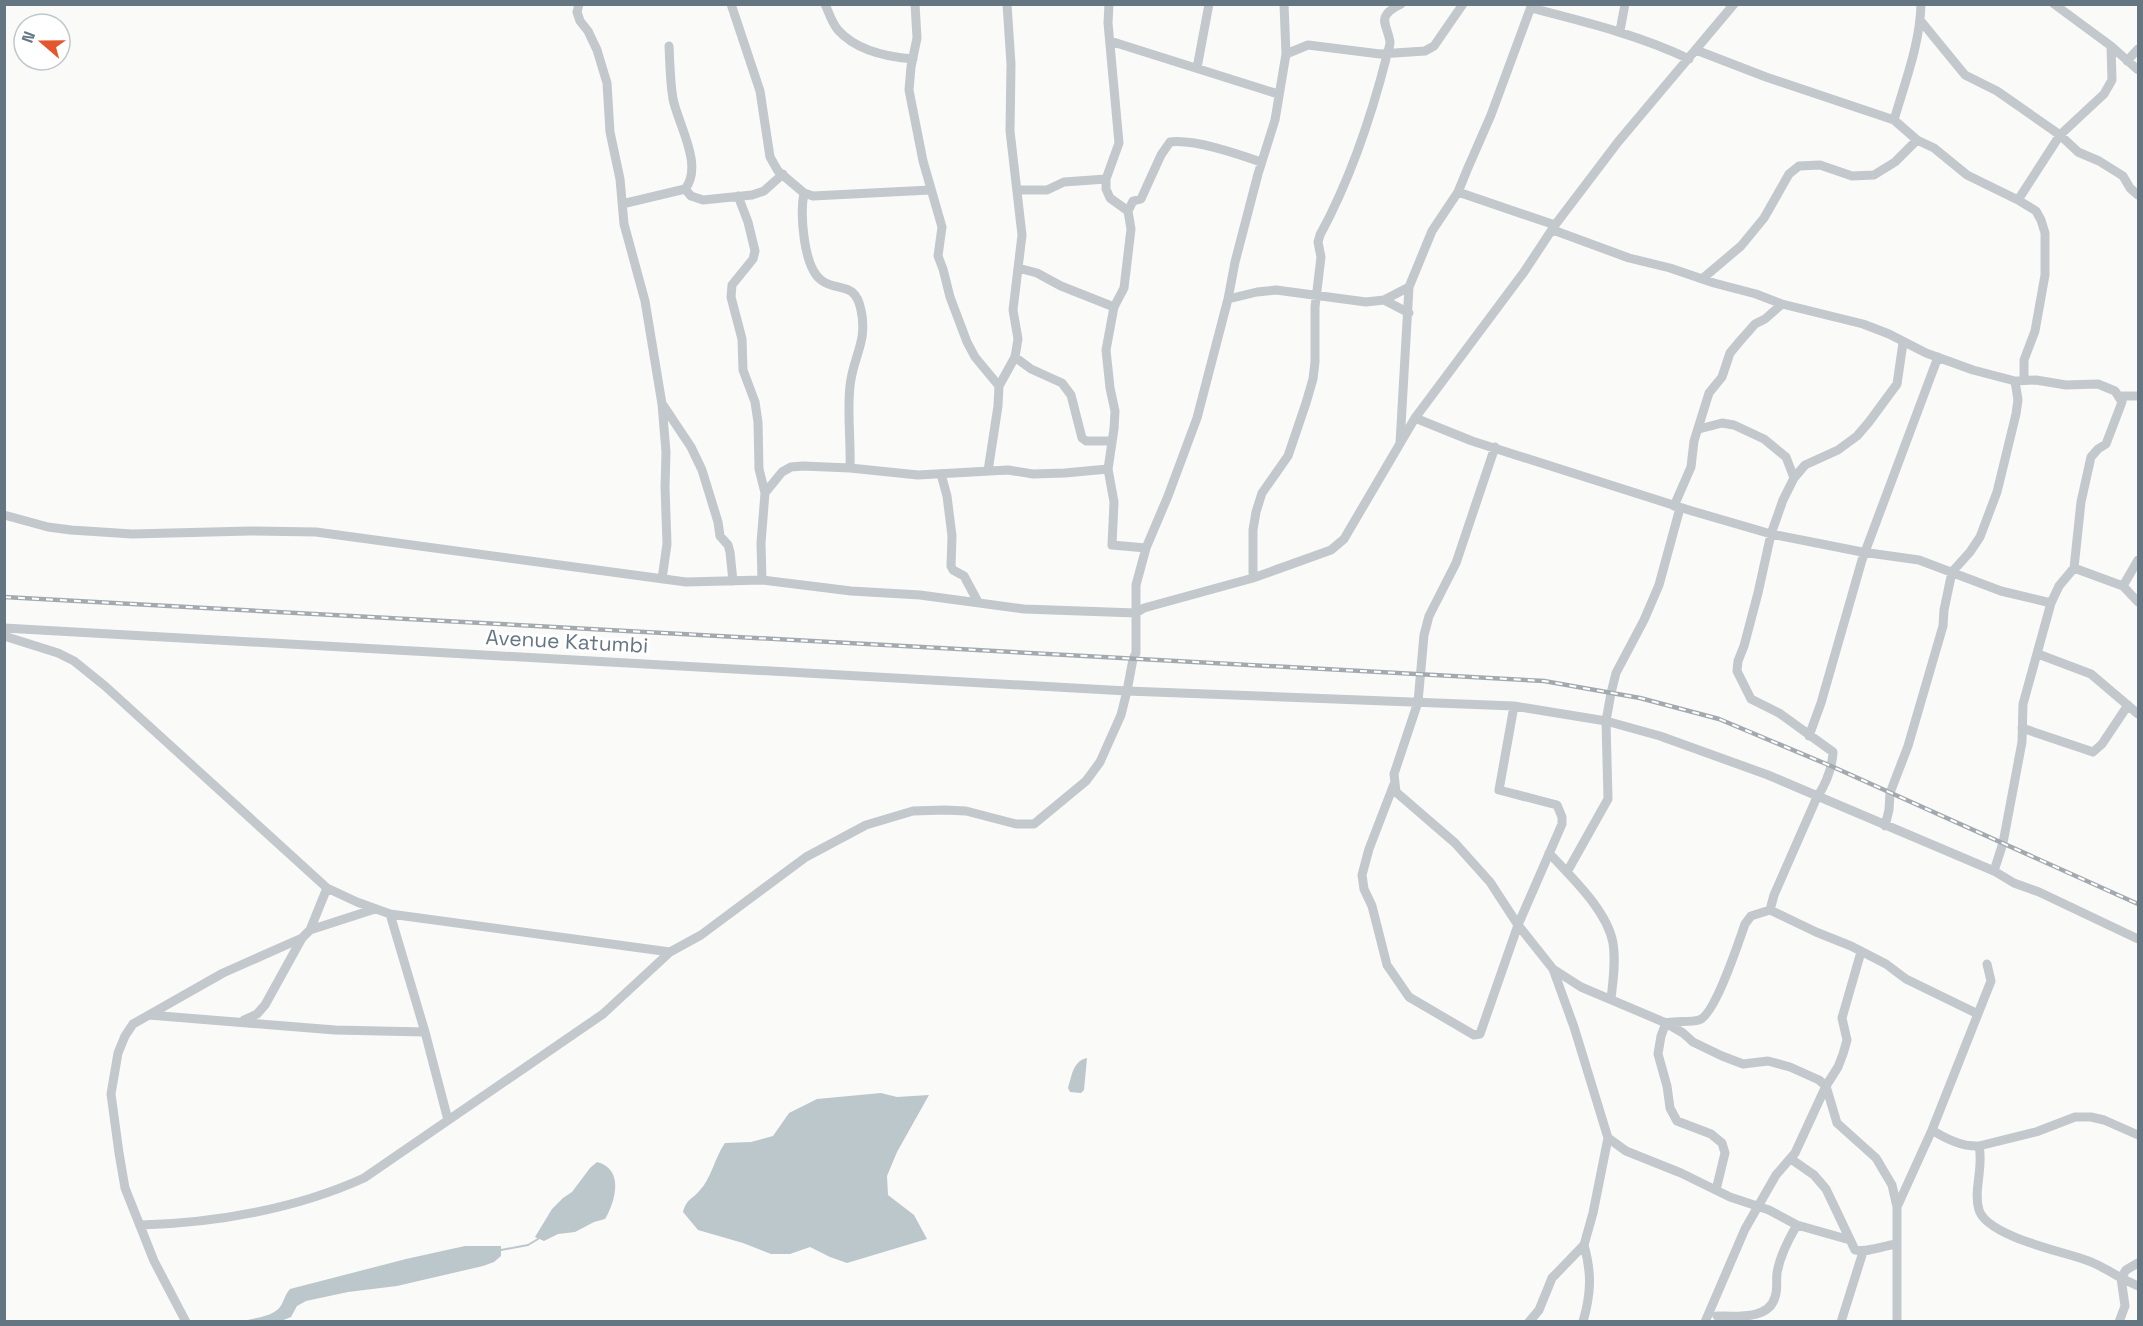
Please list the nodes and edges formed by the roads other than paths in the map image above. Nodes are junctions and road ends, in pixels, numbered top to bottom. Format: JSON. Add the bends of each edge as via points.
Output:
{"nodes":[{"id":1,"x":579,"y":4,"type":"edge"},
{"id":2,"x":731,"y":4,"type":"edge"},
{"id":3,"x":825,"y":4,"type":"edge"},
{"id":4,"x":915,"y":4,"type":"edge"},
{"id":5,"x":1007,"y":4,"type":"edge"},
{"id":6,"x":1109,"y":4,"type":"edge"},
{"id":7,"x":1209,"y":4,"type":"edge"},
{"id":8,"x":1284,"y":4,"type":"edge"},
{"id":9,"x":1401,"y":4,"type":"edge"},
{"id":10,"x":1463,"y":4,"type":"edge"},
{"id":11,"x":1625,"y":4,"type":"edge"},
{"id":12,"x":1734,"y":4,"type":"edge"},
{"id":13,"x":1921,"y":4,"type":"edge"},
{"id":14,"x":2054,"y":4,"type":"edge"},
{"id":15,"x":1531,"y":6,"type":"edge"},
{"id":16,"x":1920,"y":20,"type":"junction"},
{"id":17,"x":1620,"y":31,"type":"junction"},
{"id":18,"x":1110,"y":41,"type":"junction"},
{"id":19,"x":669,"y":46,"type":"dead end"},
{"id":20,"x":2111,"y":46,"type":"junction"},
{"id":21,"x":1696,"y":50,"type":"junction"},
{"id":22,"x":2139,"y":50,"type":"edge"},
{"id":23,"x":1387,"y":53,"type":"junction"},
{"id":24,"x":1286,"y":54,"type":"junction"},
{"id":25,"x":912,"y":59,"type":"junction"},
{"id":26,"x":1689,"y":59,"type":"junction"},
{"id":27,"x":2127,"y":61,"type":"junction"},
{"id":28,"x":1197,"y":68,"type":"junction"},
{"id":29,"x":2139,"y":70,"type":"edge"},
{"id":30,"x":1278,"y":94,"type":"junction"},
{"id":31,"x":1894,"y":120,"type":"junction"},
{"id":32,"x":2060,"y":135,"type":"junction"},
{"id":33,"x":1917,"y":140,"type":"junction"},
{"id":34,"x":1261,"y":162,"type":"junction"},
{"id":35,"x":783,"y":174,"type":"junction"},
{"id":36,"x":1106,"y":179,"type":"junction"},
{"id":37,"x":685,"y":189,"type":"junction"},
{"id":38,"x":930,"y":190,"type":"junction"},
{"id":39,"x":1018,"y":190,"type":"junction"},
{"id":40,"x":1458,"y":192,"type":"junction"},
{"id":41,"x":804,"y":193,"type":"junction"},
{"id":42,"x":2139,"y":195,"type":"edge"},
{"id":43,"x":738,"y":196,"type":"junction"},
{"id":44,"x":2018,"y":200,"type":"junction"},
{"id":45,"x":622,"y":204,"type":"junction"},
{"id":46,"x":1128,"y":211,"type":"junction"},
{"id":47,"x":1554,"y":227,"type":"junction"},
{"id":48,"x":1018,"y":268,"type":"junction"},
{"id":49,"x":1702,"y":279,"type":"junction"},
{"id":50,"x":1409,"y":287,"type":"junction"},
{"id":51,"x":1317,"y":296,"type":"junction"},
{"id":52,"x":1228,"y":299,"type":"junction"},
{"id":53,"x":1384,"y":300,"type":"junction"},
{"id":54,"x":1782,"y":304,"type":"junction"},
{"id":55,"x":1114,"y":307,"type":"junction"},
{"id":56,"x":1409,"y":313,"type":"junction"},
{"id":57,"x":1903,"y":343,"type":"junction"},
{"id":58,"x":1015,"y":357,"type":"junction"},
{"id":59,"x":1938,"y":357,"type":"junction"},
{"id":60,"x":2020,"y":380,"type":"junction"},
{"id":61,"x":999,"y":386,"type":"junction"},
{"id":62,"x":2119,"y":396,"type":"junction"},
{"id":63,"x":2139,"y":396,"type":"edge"},
{"id":64,"x":662,"y":404,"type":"junction"},
{"id":65,"x":1415,"y":418,"type":"junction"},
{"id":66,"x":1699,"y":429,"type":"junction"},
{"id":67,"x":1112,"y":441,"type":"junction"},
{"id":68,"x":1400,"y":445,"type":"junction"},
{"id":69,"x":1495,"y":447,"type":"junction"},
{"id":70,"x":850,"y":468,"type":"junction"},
{"id":71,"x":1108,"y":469,"type":"junction"},
{"id":72,"x":988,"y":471,"type":"junction"},
{"id":73,"x":941,"y":474,"type":"junction"},
{"id":74,"x":1794,"y":478,"type":"junction"},
{"id":75,"x":765,"y":493,"type":"junction"},
{"id":76,"x":1677,"y":507,"type":"junction"},
{"id":77,"x":4,"y":515,"type":"edge"},
{"id":78,"x":1771,"y":534,"type":"junction"},
{"id":79,"x":1146,"y":548,"type":"junction"},
{"id":80,"x":1865,"y":552,"type":"junction"},
{"id":81,"x":2139,"y":560,"type":"edge"},
{"id":82,"x":2074,"y":568,"type":"junction"},
{"id":83,"x":1952,"y":572,"type":"junction"},
{"id":84,"x":1253,"y":578,"type":"junction"},
{"id":85,"x":662,"y":579,"type":"junction"},
{"id":86,"x":762,"y":580,"type":"junction"},
{"id":87,"x":734,"y":581,"type":"junction"},
{"id":88,"x":2123,"y":586,"type":"junction"},
{"id":89,"x":978,"y":602,"type":"junction"},
{"id":90,"x":2139,"y":602,"type":"edge"},
{"id":91,"x":2051,"y":603,"type":"junction"},
{"id":92,"x":1136,"y":613,"type":"junction"},
{"id":93,"x":4,"y":628,"type":"edge"},
{"id":94,"x":4,"y":636,"type":"edge"},
{"id":95,"x":2038,"y":654,"type":"junction"},
{"id":96,"x":1127,"y":691,"type":"junction"},
{"id":97,"x":1418,"y":702,"type":"junction"},
{"id":98,"x":2128,"y":705,"type":"junction"},
{"id":99,"x":1514,"y":706,"type":"junction"},
{"id":100,"x":2139,"y":714,"type":"edge"},
{"id":101,"x":1606,"y":721,"type":"junction"},
{"id":102,"x":2022,"y":728,"type":"junction"},
{"id":103,"x":1809,"y":736,"type":"junction"},
{"id":104,"x":1394,"y":784,"type":"junction"},
{"id":105,"x":1817,"y":797,"type":"junction"},
{"id":106,"x":1885,"y":826,"type":"junction"},
{"id":107,"x":1549,"y":853,"type":"junction"},
{"id":108,"x":1994,"y":871,"type":"junction"},
{"id":109,"x":1567,"y":872,"type":"junction"},
{"id":110,"x":327,"y":888,"type":"junction"},
{"id":111,"x":375,"y":909,"type":"junction"},
{"id":112,"x":1770,"y":910,"type":"junction"},
{"id":113,"x":390,"y":914,"type":"junction"},
{"id":114,"x":1518,"y":925,"type":"junction"},
{"id":115,"x":310,"y":930,"type":"junction"},
{"id":116,"x":302,"y":938,"type":"junction"},
{"id":117,"x":2139,"y":939,"type":"edge"},
{"id":118,"x":670,"y":952,"type":"junction"},
{"id":119,"x":1861,"y":952,"type":"junction"},
{"id":120,"x":1986,"y":964,"type":"dead end"},
{"id":121,"x":1553,"y":969,"type":"junction"},
{"id":122,"x":1611,"y":999,"type":"junction"},
{"id":123,"x":1978,"y":1014,"type":"junction"},
{"id":124,"x":149,"y":1015,"type":"junction"},
{"id":125,"x":242,"y":1021,"type":"junction"},
{"id":126,"x":1666,"y":1023,"type":"junction"},
{"id":127,"x":425,"y":1032,"type":"junction"},
{"id":128,"x":1826,"y":1086,"type":"junction"},
{"id":129,"x":448,"y":1120,"type":"junction"},
{"id":130,"x":1932,"y":1130,"type":"junction"},
{"id":131,"x":2139,"y":1135,"type":"edge"},
{"id":132,"x":1608,"y":1138,"type":"junction"},
{"id":133,"x":1979,"y":1146,"type":"junction"},
{"id":134,"x":1791,"y":1159,"type":"junction"},
{"id":135,"x":1716,"y":1190,"type":"junction"},
{"id":136,"x":1758,"y":1207,"type":"junction"},
{"id":137,"x":1897,"y":1208,"type":"junction"},
{"id":138,"x":141,"y":1224,"type":"junction"},
{"id":139,"x":1797,"y":1225,"type":"junction"},
{"id":140,"x":1850,"y":1240,"type":"junction"},
{"id":141,"x":1896,"y":1244,"type":"junction"},
{"id":142,"x":1584,"y":1245,"type":"junction"},
{"id":143,"x":1859,"y":1251,"type":"junction"},
{"id":144,"x":2139,"y":1263,"type":"edge"},
{"id":145,"x":2121,"y":1278,"type":"junction"},
{"id":146,"x":2139,"y":1286,"type":"edge"},
{"id":147,"x":1716,"y":1315,"type":"edge"},
{"id":148,"x":186,"y":1322,"type":"edge"},
{"id":149,"x":1529,"y":1322,"type":"edge"},
{"id":150,"x":1583,"y":1322,"type":"edge"},
{"id":151,"x":1705,"y":1322,"type":"edge"},
{"id":152,"x":1841,"y":1322,"type":"edge"},
{"id":153,"x":1897,"y":1322,"type":"edge"},
{"id":154,"x":2120,"y":1322,"type":"edge"}],
"edges":[{"from":1,"to":45,"type":"street","via":[[580,21],[597,50],[607,83],[610,132]]},
{"from":2,"to":35,"type":"street","via":[[760,91],[770,157]]},
{"from":3,"to":25,"type":"street","via":[[836,28],[849,40],[891,56]]},
{"from":4,"to":25,"type":"street"},
{"from":5,"to":39,"type":"street","via":[[1010,131]]},
{"from":6,"to":18,"type":"street"},
{"from":7,"to":28,"type":"street"},
{"from":8,"to":24,"type":"street"},
{"from":9,"to":23,"type":"street","via":[[1385,19],[1390,43]]},
{"from":10,"to":23,"type":"street","via":[[1434,45],[1425,51]]},
{"from":11,"to":17,"type":"street"},
{"from":12,"to":21,"type":"street"},
{"from":13,"to":16,"type":"street"},
{"from":14,"to":20,"type":"street"},
{"from":15,"to":17,"type":"street"},
{"from":15,"to":40,"type":"street"},
{"from":16,"to":31,"type":"street"},
{"from":16,"to":32,"type":"street","via":[[1965,75],[1997,91]]},
{"from":17,"to":26,"type":"street"},
{"from":18,"to":28,"type":"street"},
{"from":18,"to":36,"type":"street","via":[[1119,143]]},
{"from":19,"to":37,"type":"street","via":[[674,101],[693,165]]},
{"from":20,"to":27,"type":"street"},
{"from":20,"to":32,"type":"street","via":[[2112,80],[2104,94]]},
{"from":21,"to":26,"type":"street"},
{"from":21,"to":31,"type":"street"},
{"from":22,"to":27,"type":"street"},
{"from":23,"to":24,"type":"street","via":[[1308,45]]},
{"from":23,"to":51,"type":"street","via":[[1352,169],[1320,235]]},
{"from":24,"to":30,"type":"street"},
{"from":25,"to":38,"type":"street","via":[[909,90]]},
{"from":26,"to":47,"type":"street","via":[[1618,142]]},
{"from":27,"to":29,"type":"street"},
{"from":28,"to":30,"type":"street"},
{"from":30,"to":34,"type":"street","via":[[1275,120]]},
{"from":31,"to":33,"type":"street"},
{"from":32,"to":42,"type":"street","via":[[2078,152],[2122,177]]},
{"from":32,"to":44,"type":"street"},
{"from":33,"to":44,"type":"street","via":[[1934,148],[1967,175]]},
{"from":33,"to":49,"type":"street","via":[[1895,162],[1874,175],[1852,176],[1820,165],[1798,166],[1742,246]]},
{"from":34,"to":46,"type":"street","via":[[1212,148],[1170,142],[1141,199],[1133,201]]},
{"from":34,"to":52,"type":"street"},
{"from":35,"to":41,"type":"street"},
{"from":35,"to":43,"type":"street","via":[[764,191]]},
{"from":36,"to":39,"type":"street","via":[[1064,182],[1047,190]]},
{"from":36,"to":46,"type":"street","via":[[1110,198]]},
{"from":37,"to":43,"type":"street","via":[[703,200]]},
{"from":37,"to":45,"type":"street"},
{"from":38,"to":41,"type":"street","via":[[826,197]]},
{"from":38,"to":61,"type":"street","via":[[942,227],[938,256],[950,297],[975,357]]},
{"from":39,"to":48,"type":"street","via":[[1022,222]]},
{"from":40,"to":47,"type":"street"},
{"from":40,"to":50,"type":"street","via":[[1432,231]]},
{"from":41,"to":70,"type":"street","via":[[802,216],[811,265],[824,282],[854,293],[864,326],[850,386]]},
{"from":43,"to":75,"type":"street","via":[[755,251],[747,268],[734,281],[730,297],[742,339],[743,370],[755,402],[759,469]]},
{"from":44,"to":60,"type":"street","via":[[2036,211],[2045,233],[2045,275],[2035,332]]},
{"from":45,"to":64,"type":"street","via":[[645,301]]},
{"from":46,"to":55,"type":"street","via":[[1131,229],[1125,288]]},
{"from":47,"to":49,"type":"street","via":[[1596,247]]},
{"from":47,"to":65,"type":"street"},
{"from":48,"to":55,"type":"street"},
{"from":48,"to":58,"type":"street","via":[[1013,310],[1018,339]]},
{"from":49,"to":54,"type":"street"},
{"from":50,"to":53,"type":"street"},
{"from":50,"to":56,"type":"street"},
{"from":51,"to":52,"type":"street","via":[[1276,290]]},
{"from":51,"to":53,"type":"street","via":[[1366,302]]},
{"from":51,"to":84,"type":"street","via":[[1312,379],[1288,456],[1262,493],[1256,512]]},
{"from":52,"to":79,"type":"street","via":[[1197,418]]},
{"from":53,"to":56,"type":"street"},
{"from":54,"to":57,"type":"street","via":[[1846,319]]},
{"from":54,"to":66,"type":"street","via":[[1755,324],[1730,353],[1722,377],[1709,393]]},
{"from":55,"to":67,"type":"street","via":[[1106,350],[1114,411]]},
{"from":56,"to":68,"type":"street"},
{"from":57,"to":59,"type":"street"},
{"from":57,"to":74,"type":"street","via":[[1897,384],[1869,422],[1857,436],[1805,465]]},
{"from":58,"to":61,"type":"street"},
{"from":58,"to":67,"type":"street","via":[[1062,383],[1071,395],[1082,438]]},
{"from":59,"to":60,"type":"street","via":[[1973,370]]},
{"from":59,"to":80,"type":"street"},
{"from":60,"to":62,"type":"street","via":[[2098,384]]},
{"from":60,"to":83,"type":"street","via":[[2016,414],[1993,503],[1980,537]]},
{"from":61,"to":72,"type":"street"},
{"from":62,"to":63,"type":"street"},
{"from":62,"to":82,"type":"street","via":[[2122,402],[2106,444],[2091,457],[2081,502]]},
{"from":64,"to":85,"type":"street","via":[[667,544]]},
{"from":64,"to":87,"type":"street","via":[[692,447],[702,470],[720,536],[728,544]]},
{"from":65,"to":68,"type":"street"},
{"from":65,"to":69,"type":"street"},
{"from":66,"to":74,"type":"street","via":[[1722,423],[1764,439],[1786,457]]},
{"from":66,"to":76,"type":"street"},
{"from":67,"to":71,"type":"street"},
{"from":68,"to":84,"type":"street","via":[[1344,539],[1331,550]]},
{"from":69,"to":76,"type":"street"},
{"from":69,"to":97,"type":"street","via":[[1455,563],[1429,616]]},
{"from":70,"to":73,"type":"street","via":[[918,476]]},
{"from":70,"to":75,"type":"street","via":[[791,467]]},
{"from":71,"to":72,"type":"street","via":[[1033,474]]},
{"from":71,"to":79,"type":"street","via":[[1114,502],[1112,545]]},
{"from":72,"to":73,"type":"street"},
{"from":73,"to":89,"type":"street","via":[[952,536],[951,566],[964,576]]},
{"from":74,"to":78,"type":"street"},
{"from":75,"to":86,"type":"street"},
{"from":76,"to":78,"type":"street"},
{"from":76,"to":101,"type":"street","via":[[1659,585],[1616,674]]},
{"from":77,"to":85,"type":"street","via":[[56,528],[132,534],[316,532]]},
{"from":78,"to":80,"type":"street"},
{"from":78,"to":103,"type":"street","via":[[1737,671],[1751,699],[1779,713]]},
{"from":79,"to":92,"type":"street","via":[[1136,585]]},
{"from":80,"to":83,"type":"street","via":[[1919,560]]},
{"from":80,"to":103,"type":"street"},
{"from":81,"to":88,"type":"street"},
{"from":82,"to":88,"type":"street"},
{"from":82,"to":91,"type":"street"},
{"from":83,"to":91,"type":"street","via":[[2001,591]]},
{"from":83,"to":106,"type":"street","via":[[1943,626],[1890,793]]},
{"from":84,"to":92,"type":"street"},
{"from":85,"to":87,"type":"street"},
{"from":86,"to":87,"type":"street"},
{"from":86,"to":89,"type":"street"},
{"from":88,"to":90,"type":"street"},
{"from":89,"to":92,"type":"street","via":[[1024,609]]},
{"from":91,"to":95,"type":"street"},
{"from":92,"to":96,"type":"street","via":[[1136,653]]},
{"from":93,"to":96,"type":"street","name":"Avenue Katumbi"},
{"from":94,"to":110,"type":"street","via":[[74,661]]},
{"from":95,"to":98,"type":"street","via":[[2091,674]]},
{"from":95,"to":102,"type":"street","via":[[2023,704]]},
{"from":96,"to":97,"type":"street","name":"Avenue Katumbi"},
{"from":96,"to":118,"type":"street","via":[[1100,762],[1086,780],[1034,824],[944,810],[913,811],[866,825],[806,857],[701,935]]},
{"from":97,"to":99,"type":"street","name":"Avenue Katumbi"},
{"from":97,"to":104,"type":"street"},
{"from":98,"to":100,"type":"street"},
{"from":98,"to":102,"type":"street","via":[[2093,752]]},
{"from":99,"to":101,"type":"street","name":"Avenue Katumbi"},
{"from":99,"to":107,"type":"street","via":[[1499,790],[1557,804],[1562,824]]},
{"from":101,"to":105,"type":"street","name":"Avenue Katumbi","via":[[1691,747]]},
{"from":101,"to":109,"type":"street","via":[[1608,799]]},
{"from":102,"to":108,"type":"street"},
{"from":103,"to":105,"type":"street","via":[[1833,752]]},
{"from":104,"to":114,"type":"street","via":[[1396,792],[1455,843],[1490,882]]},
{"from":104,"to":114,"type":"street","via":[[1362,875],[1387,965],[1409,997],[1474,1035],[1480,1034]]},
{"from":105,"to":106,"type":"street","name":"Avenue Katumbi"},
{"from":105,"to":112,"type":"street"},
{"from":106,"to":108,"type":"street","name":"Avenue Katumbi"},
{"from":107,"to":109,"type":"street"},
{"from":107,"to":114,"type":"street"},
{"from":108,"to":117,"type":"street","name":"Avenue Katumbi"},
{"from":109,"to":122,"type":"street","via":[[1609,931],[1614,955]]},
{"from":110,"to":111,"type":"street"},
{"from":110,"to":115,"type":"street"},
{"from":111,"to":113,"type":"street"},
{"from":111,"to":115,"type":"street"},
{"from":112,"to":119,"type":"street"},
{"from":112,"to":126,"type":"street","via":[[1751,916],[1745,924],[1725,979],[1705,1015],[1699,1020]]},
{"from":113,"to":118,"type":"street"},
{"from":113,"to":127,"type":"street"},
{"from":114,"to":121,"type":"street"},
{"from":115,"to":116,"type":"street"},
{"from":116,"to":124,"type":"street","via":[[223,973]]},
{"from":116,"to":125,"type":"street","via":[[265,1005]]},
{"from":118,"to":129,"type":"street","via":[[603,1014]]},
{"from":119,"to":123,"type":"street"},
{"from":119,"to":128,"type":"street","via":[[1842,1018],[1847,1040],[1844,1054]]},
{"from":120,"to":123,"type":"street","via":[[1991,981]]},
{"from":121,"to":122,"type":"street","via":[[1581,987]]},
{"from":121,"to":132,"type":"street"},
{"from":122,"to":126,"type":"street"},
{"from":123,"to":130,"type":"street"},
{"from":124,"to":125,"type":"street"},
{"from":124,"to":138,"type":"street","via":[[133,1024],[124,1036],[111,1094],[125,1188]]},
{"from":125,"to":127,"type":"street","via":[[335,1030]]},
{"from":126,"to":128,"type":"street","via":[[1693,1042],[1743,1064],[1768,1061],[1790,1067]]},
{"from":126,"to":135,"type":"street","via":[[1658,1054],[1670,1108],[1677,1121],[1711,1134],[1722,1143],[1725,1153]]},
{"from":127,"to":129,"type":"street"},
{"from":128,"to":134,"type":"street"},
{"from":128,"to":137,"type":"street","via":[[1834,1119],[1885,1171]]},
{"from":129,"to":138,"type":"street","via":[[364,1178],[332,1192],[281,1206],[180,1224]]},
{"from":130,"to":133,"type":"street","via":[[1952,1141]]},
{"from":130,"to":137,"type":"street"},
{"from":131,"to":133,"type":"street","via":[[2104,1120],[2075,1118]]},
{"from":132,"to":135,"type":"street","via":[[1626,1151]]},
{"from":132,"to":142,"type":"street"},
{"from":133,"to":145,"type":"street","via":[[1978,1203],[1988,1224],[2003,1233],[2083,1259]]},
{"from":134,"to":136,"type":"street","via":[[1776,1175]]},
{"from":134,"to":140,"type":"street","via":[[1826,1189]]},
{"from":135,"to":136,"type":"street"},
{"from":136,"to":139,"type":"street"},
{"from":136,"to":147,"type":"street","via":[[1745,1229]]},
{"from":137,"to":141,"type":"street"},
{"from":138,"to":148,"type":"street","via":[[154,1261]]},
{"from":139,"to":140,"type":"street"},
{"from":139,"to":147,"type":"street","via":[[1786,1243],[1775,1300],[1768,1309],[1746,1316]]},
{"from":140,"to":143,"type":"street"},
{"from":141,"to":143,"type":"street"},
{"from":141,"to":153,"type":"street"},
{"from":142,"to":149,"type":"street","via":[[1552,1278],[1539,1310]]},
{"from":142,"to":150,"type":"street","via":[[1591,1273]]},
{"from":143,"to":152,"type":"street","via":[[1860,1264]]},
{"from":144,"to":145,"type":"street"},
{"from":145,"to":146,"type":"street"},
{"from":145,"to":154,"type":"street","via":[[2125,1306]]},
{"from":147,"to":151,"type":"street"}]}
